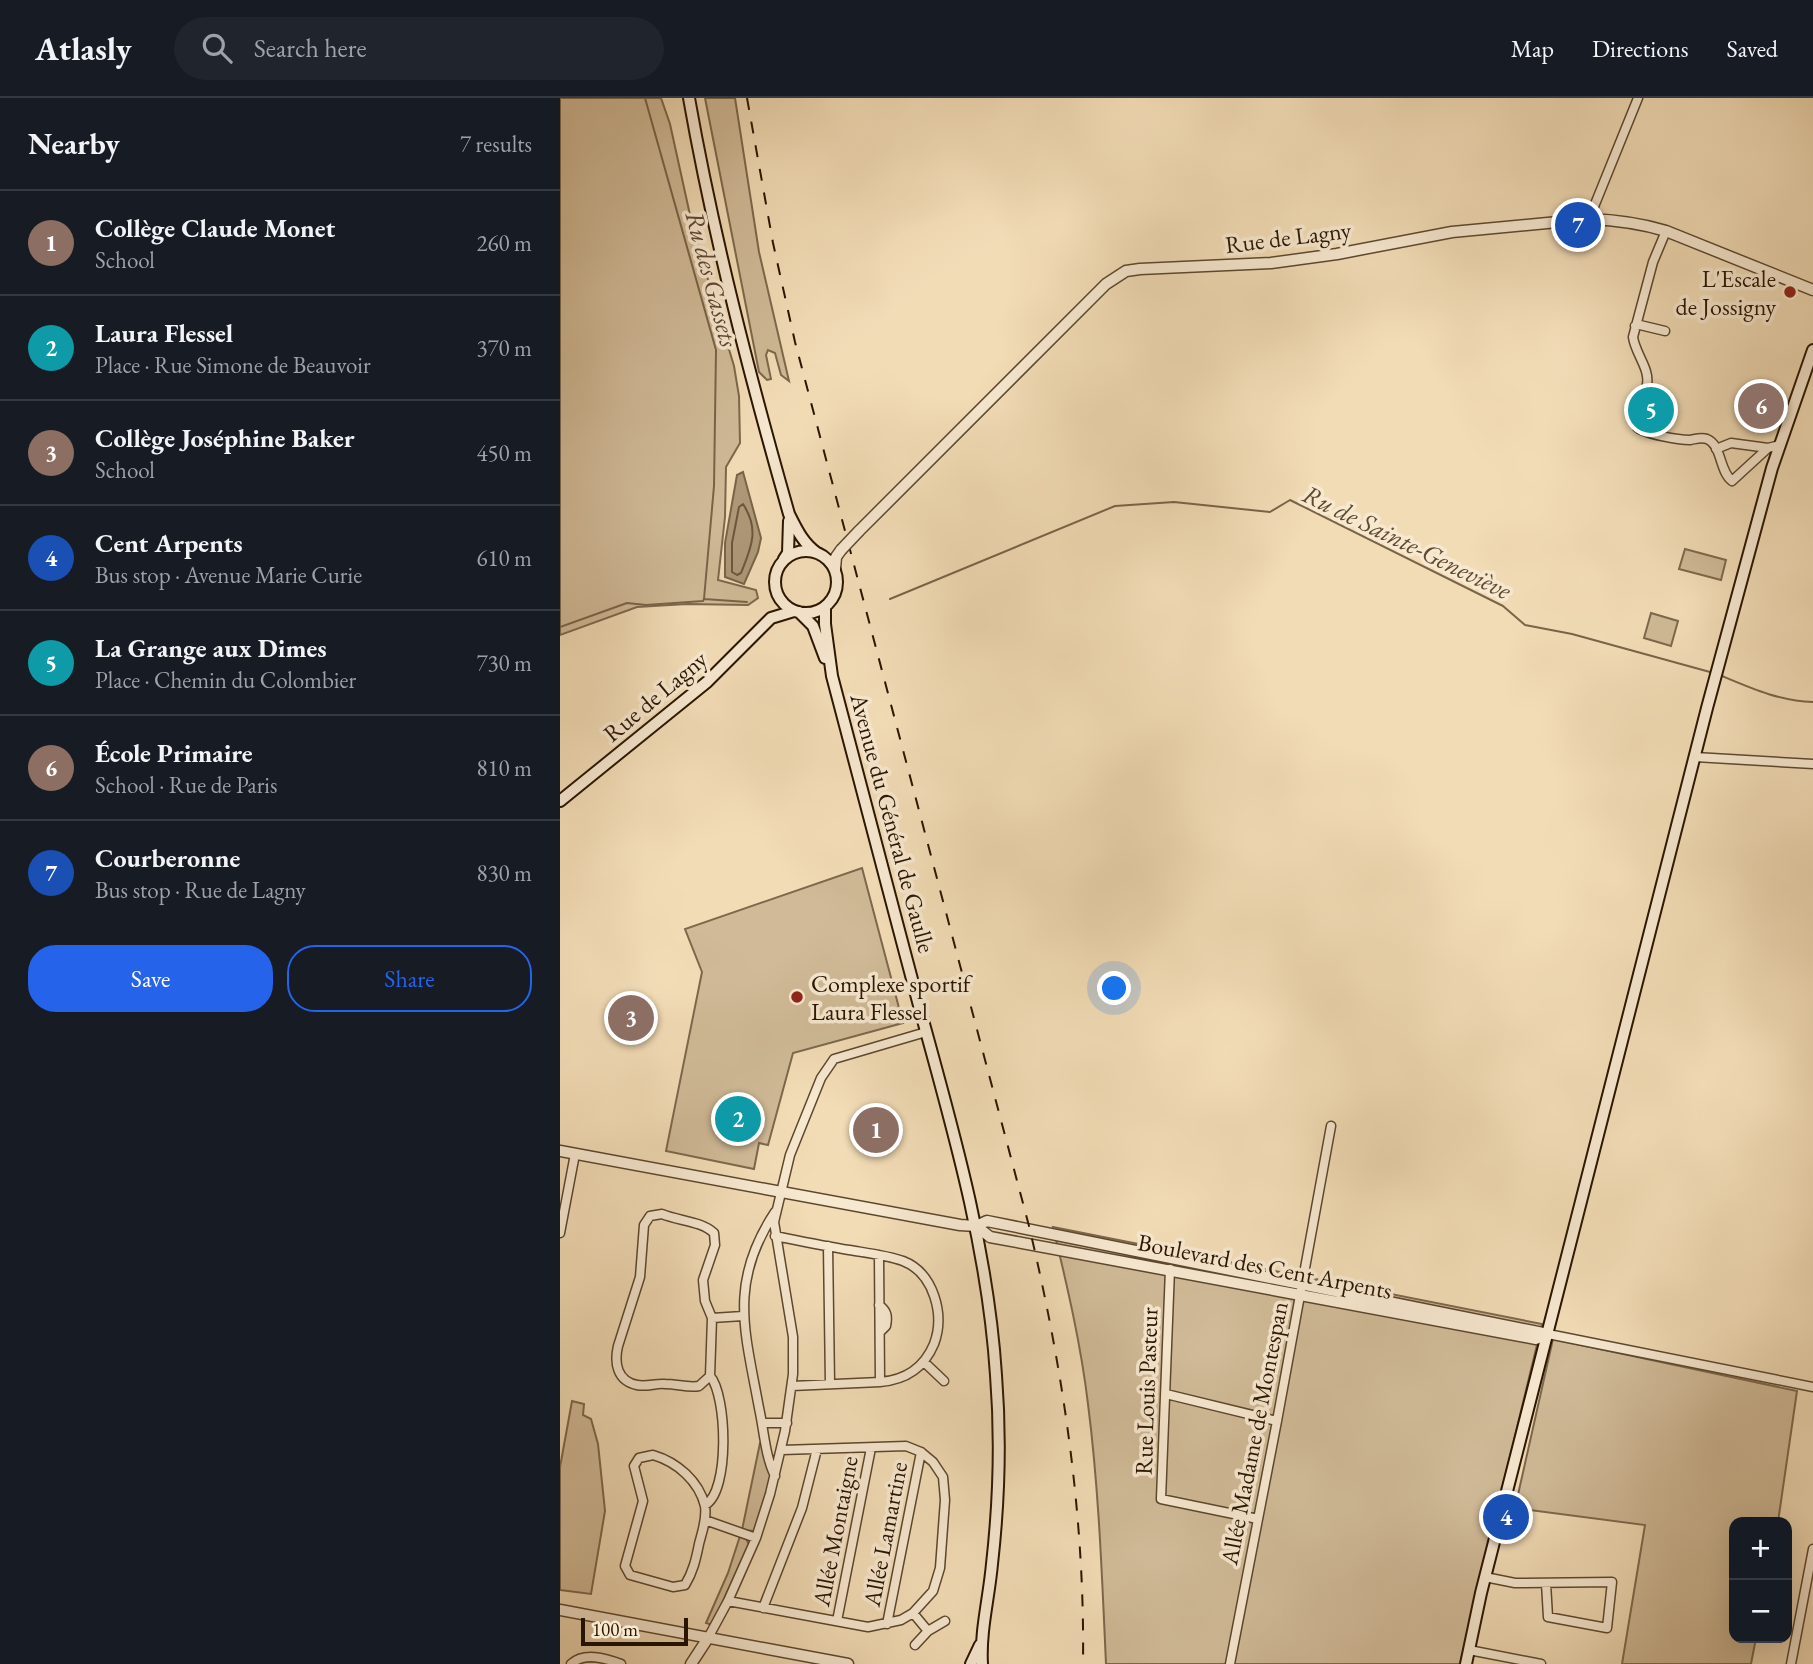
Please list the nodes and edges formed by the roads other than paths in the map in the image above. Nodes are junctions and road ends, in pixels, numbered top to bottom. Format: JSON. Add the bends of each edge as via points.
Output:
{"nodes":[{"id":1,"x":689,"y":98,"type":"edge"},
{"id":2,"x":1639,"y":98,"type":"edge"},
{"id":3,"x":1589,"y":219,"type":"junction"},
{"id":4,"x":1666,"y":231,"type":"junction"},
{"id":5,"x":1813,"y":290,"type":"edge"},
{"id":6,"x":1635,"y":326,"type":"junction"},
{"id":7,"x":1665,"y":331,"type":"dead end"},
{"id":8,"x":1813,"y":350,"type":"edge"},
{"id":9,"x":1780,"y":445,"type":"junction"},
{"id":10,"x":1768,"y":448,"type":"junction"},
{"id":11,"x":1716,"y":449,"type":"junction"},
{"id":12,"x":789,"y":514,"type":"junction"},
{"id":13,"x":841,"y":550,"type":"junction"},
{"id":14,"x":819,"y":554,"type":"junction"},
{"id":15,"x":784,"y":560,"type":"junction"},
{"id":16,"x":835,"y":569,"type":"junction"},
{"id":17,"x":778,"y":595,"type":"junction"},
{"id":18,"x":825,"y":607,"type":"junction"},
{"id":19,"x":796,"y":612,"type":"junction"},
{"id":20,"x":771,"y":618,"type":"junction"},
{"id":21,"x":832,"y":676,"type":"junction"},
{"id":22,"x":1695,"y":757,"type":"junction"},
{"id":23,"x":1813,"y":764,"type":"edge"},
{"id":24,"x":560,"y":801,"type":"edge"},
{"id":25,"x":926,"y":1032,"type":"junction"},
{"id":26,"x":1331,"y":1126,"type":"dead end"},
{"id":27,"x":560,"y":1151,"type":"edge"},
{"id":28,"x":575,"y":1154,"type":"junction"},
{"id":29,"x":781,"y":1191,"type":"junction"},
{"id":30,"x":775,"y":1212,"type":"junction"},
{"id":31,"x":976,"y":1226,"type":"junction"},
{"id":32,"x":560,"y":1233,"type":"edge"},
{"id":33,"x":775,"y":1236,"type":"junction"},
{"id":34,"x":758,"y":1242,"type":"junction"},
{"id":35,"x":777,"y":1245,"type":"junction"},
{"id":36,"x":828,"y":1246,"type":"junction"},
{"id":37,"x":879,"y":1255,"type":"junction"},
{"id":38,"x":1170,"y":1269,"type":"junction"},
{"id":39,"x":1301,"y":1289,"type":"junction"},
{"id":40,"x":743,"y":1316,"type":"junction"},
{"id":41,"x":712,"y":1318,"type":"junction"},
{"id":42,"x":1548,"y":1334,"type":"junction"},
{"id":43,"x":924,"y":1362,"type":"junction"},
{"id":44,"x":710,"y":1376,"type":"junction"},
{"id":45,"x":944,"y":1381,"type":"dead end"},
{"id":46,"x":880,"y":1382,"type":"junction"},
{"id":47,"x":830,"y":1384,"type":"junction"},
{"id":48,"x":792,"y":1386,"type":"junction"},
{"id":49,"x":1813,"y":1387,"type":"edge"},
{"id":50,"x":1166,"y":1394,"type":"junction"},
{"id":51,"x":1278,"y":1421,"type":"junction"},
{"id":52,"x":762,"y":1423,"type":"junction"},
{"id":53,"x":787,"y":1423,"type":"junction"},
{"id":54,"x":871,"y":1448,"type":"junction"},
{"id":55,"x":817,"y":1449,"type":"junction"},
{"id":56,"x":782,"y":1450,"type":"junction"},
{"id":57,"x":921,"y":1452,"type":"junction"},
{"id":58,"x":775,"y":1476,"type":"junction"},
{"id":59,"x":705,"y":1506,"type":"junction"},
{"id":60,"x":1258,"y":1519,"type":"junction"},
{"id":61,"x":705,"y":1520,"type":"junction"},
{"id":62,"x":756,"y":1538,"type":"junction"},
{"id":63,"x":1813,"y":1549,"type":"edge"},
{"id":64,"x":1485,"y":1577,"type":"junction"},
{"id":65,"x":1546,"y":1583,"type":"junction"},
{"id":66,"x":728,"y":1601,"type":"junction"},
{"id":67,"x":763,"y":1608,"type":"junction"},
{"id":68,"x":560,"y":1610,"type":"edge"},
{"id":69,"x":913,"y":1613,"type":"junction"},
{"id":70,"x":945,"y":1621,"type":"dead end"},
{"id":71,"x":837,"y":1622,"type":"junction"},
{"id":72,"x":887,"y":1623,"type":"junction"},
{"id":73,"x":928,"y":1631,"type":"junction"},
{"id":74,"x":708,"y":1638,"type":"junction"},
{"id":75,"x":981,"y":1642,"type":"junction"},
{"id":76,"x":915,"y":1645,"type":"dead end"},
{"id":77,"x":1469,"y":1650,"type":"junction"},
{"id":78,"x":571,"y":1664,"type":"edge"},
{"id":79,"x":621,"y":1664,"type":"edge"},
{"id":80,"x":691,"y":1664,"type":"edge"},
{"id":81,"x":848,"y":1664,"type":"edge"},
{"id":82,"x":971,"y":1664,"type":"edge"},
{"id":83,"x":982,"y":1664,"type":"edge"},
{"id":84,"x":1230,"y":1664,"type":"edge"},
{"id":85,"x":1465,"y":1664,"type":"edge"},
{"id":86,"x":1541,"y":1664,"type":"edge"},
{"id":87,"x":1791,"y":1664,"type":"edge"}],
"edges":[{"from":1,"to":12,"type":"main road","via":[[706,197]]},
{"from":2,"to":3,"type":"street"},
{"from":3,"to":4,"type":"street","name":"Rue de Lagny"},
{"from":3,"to":13,"type":"street","name":"Rue de Lagny","bridge":true,"via":[[1452,232],[1271,264],[1126,271],[1107,282]]},
{"from":4,"to":5,"type":"street","name":"Rue de Lagny"},
{"from":4,"to":6,"type":"street"},
{"from":6,"to":7,"type":"street"},
{"from":6,"to":11,"type":"street","via":[[1634,349],[1648,381],[1636,418],[1638,428],[1688,440],[1707,439]]},
{"from":8,"to":9,"type":"main road"},
{"from":9,"to":10,"type":"street"},
{"from":9,"to":22,"type":"main road"},
{"from":10,"to":11,"type":"street","via":[[1731,443]]},
{"from":10,"to":11,"type":"street","via":[[1732,481],[1723,472]]},
{"from":12,"to":14,"type":"main road","via":[[807,545]]},
{"from":12,"to":15,"type":"main road","via":[[790,541]]},
{"from":13,"to":14,"type":"street"},
{"from":13,"to":16,"type":"street"},
{"from":14,"to":15,"type":"main road","via":[[800,552]]},
{"from":14,"to":16,"type":"main road"},
{"from":15,"to":17,"type":"main road","via":[[775,577]]},
{"from":16,"to":18,"type":"main road","via":[[836,590]]},
{"from":17,"to":19,"type":"main road"},
{"from":17,"to":20,"type":"main road","name":"Rue de Lagny"},
{"from":18,"to":19,"type":"main road","via":[[813,613]]},
{"from":18,"to":21,"type":"main road","name":"Avenue du Général de Gaulle"},
{"from":19,"to":20,"type":"main road","name":"Rue de Lagny"},
{"from":19,"to":21,"type":"main road","name":"Avenue du Général de Gaulle","via":[[813,626]]},
{"from":20,"to":24,"type":"main road","name":"Rue de Lagny","via":[[707,682]]},
{"from":21,"to":25,"type":"main road","name":"Avenue du Général de Gaulle"},
{"from":22,"to":23,"type":"street"},
{"from":22,"to":42,"type":"main road"},
{"from":25,"to":29,"type":"street","via":[[840,1056],[830,1063],[790,1155]]},
{"from":25,"to":31,"type":"main road","name":"Avenue du Général de Gaulle"},
{"from":26,"to":39,"type":"street","name":"Allée Madame de Montespan"},
{"from":27,"to":28,"type":"street","name":"Boulevard des Cent Arpents"},
{"from":28,"to":29,"type":"street","name":"Boulevard des Cent Arpents"},
{"from":28,"to":32,"type":"street"},
{"from":29,"to":30,"type":"street"},
{"from":29,"to":31,"type":"street","name":"Boulevard des Cent Arpents"},
{"from":30,"to":33,"type":"street"},
{"from":30,"to":34,"type":"street"},
{"from":31,"to":38,"type":"street","name":"Boulevard des Cent Arpents","via":[[990,1237]]},
{"from":31,"to":39,"type":"street","name":"Boulevard des Cent Arpents","via":[[987,1221]]},
{"from":31,"to":75,"type":"main road","name":"Avenue du Général de Gaulle","via":[[990,1308],[998,1438],[995,1530]]},
{"from":33,"to":35,"type":"street"},
{"from":33,"to":36,"type":"street"},
{"from":34,"to":35,"type":"street"},
{"from":34,"to":40,"type":"street","via":[[746,1277]]},
{"from":35,"to":48,"type":"street","via":[[791,1316]]},
{"from":36,"to":37,"type":"street"},
{"from":36,"to":47,"type":"street"},
{"from":37,"to":43,"type":"street","via":[[904,1262],[922,1275],[932,1290],[938,1331]]},
{"from":37,"to":46,"type":"street"},
{"from":38,"to":39,"type":"street","name":"Boulevard des Cent Arpents"},
{"from":38,"to":50,"type":"street","name":"Rue Louis Pasteur"},
{"from":39,"to":42,"type":"street","name":"Boulevard des Cent Arpents","via":[[1536,1339]]},
{"from":39,"to":51,"type":"street","name":"Allée Madame de Montespan"},
{"from":40,"to":41,"type":"street"},
{"from":40,"to":52,"type":"street"},
{"from":41,"to":44,"type":"street"},
{"from":41,"to":44,"type":"street","via":[[703,1280],[715,1245],[714,1233],[706,1226],[663,1214],[650,1216],[644,1225],[640,1277],[618,1346],[617,1370],[638,1386],[699,1386]]},
{"from":42,"to":49,"type":"street","name":"Boulevard des Cent Arpents"},
{"from":42,"to":64,"type":"main road"},
{"from":43,"to":45,"type":"street"},
{"from":43,"to":46,"type":"street","via":[[909,1375]]},
{"from":44,"to":59,"type":"street","via":[[718,1393],[723,1448],[717,1486]]},
{"from":46,"to":47,"type":"street"},
{"from":47,"to":48,"type":"street"},
{"from":48,"to":53,"type":"street"},
{"from":50,"to":51,"type":"street"},
{"from":50,"to":60,"type":"street","name":"Rue Louis Pasteur","via":[[1161,1499]]},
{"from":51,"to":60,"type":"street","name":"Allée Madame de Montespan"},
{"from":52,"to":53,"type":"street"},
{"from":52,"to":58,"type":"street"},
{"from":53,"to":56,"type":"street"},
{"from":54,"to":55,"type":"street"},
{"from":54,"to":57,"type":"street","via":[[906,1446]]},
{"from":54,"to":71,"type":"street","name":"Allée Montaigne"},
{"from":55,"to":56,"type":"street"},
{"from":55,"to":67,"type":"street","via":[[802,1508]]},
{"from":56,"to":58,"type":"street"},
{"from":57,"to":69,"type":"street","via":[[943,1477],[945,1500],[940,1568],[933,1591]]},
{"from":57,"to":72,"type":"street","name":"Allée Lamartine"},
{"from":58,"to":62,"type":"street"},
{"from":59,"to":61,"type":"street"},
{"from":59,"to":61,"type":"street","via":[[694,1484],[676,1465],[653,1455],[639,1458],[634,1470],[643,1501],[627,1552],[625,1566],[630,1575],[673,1587],[685,1585]]},
{"from":60,"to":84,"type":"street","name":"Allée Madame de Montespan"},
{"from":61,"to":62,"type":"street"},
{"from":62,"to":66,"type":"street"},
{"from":63,"to":87,"type":"street"},
{"from":64,"to":65,"type":"street"},
{"from":64,"to":77,"type":"main road"},
{"from":65,"to":65,"type":"street","via":[[1612,1582],[1607,1629],[1548,1617]]},
{"from":66,"to":67,"type":"street"},
{"from":66,"to":74,"type":"street"},
{"from":67,"to":71,"type":"street"},
{"from":68,"to":74,"type":"street"},
{"from":69,"to":72,"type":"street"},
{"from":69,"to":73,"type":"street"},
{"from":70,"to":73,"type":"street"},
{"from":71,"to":72,"type":"street","via":[[868,1627]]},
{"from":73,"to":76,"type":"street"},
{"from":74,"to":80,"type":"street"},
{"from":74,"to":81,"type":"street"},
{"from":75,"to":82,"type":"main road","name":"Avenue du Général de Gaulle"},
{"from":75,"to":83,"type":"main road","name":"Avenue du Général de Gaulle"},
{"from":77,"to":85,"type":"main road"},
{"from":77,"to":86,"type":"street"},
{"from":78,"to":79,"type":"street","via":[[586,1657]]}]}
